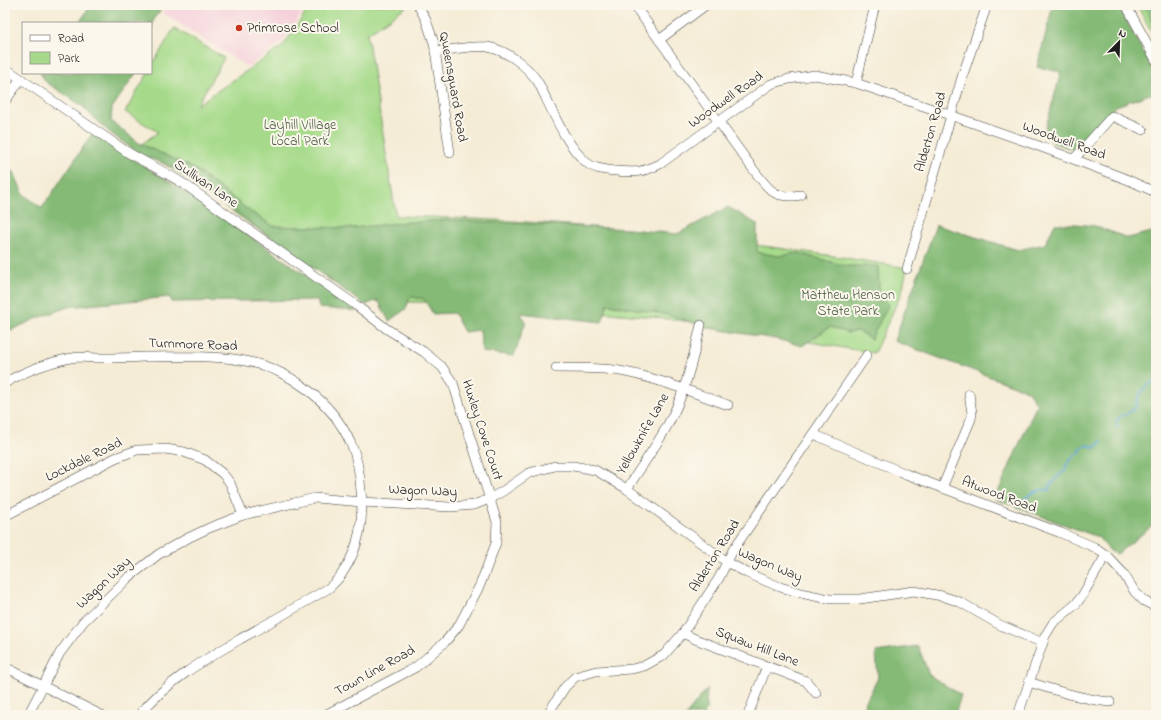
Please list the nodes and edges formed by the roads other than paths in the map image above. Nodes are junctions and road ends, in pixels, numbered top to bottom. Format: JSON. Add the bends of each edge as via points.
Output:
{"nodes":[{"id":1,"x":418,"y":5,"type":"edge"},
{"id":2,"x":634,"y":5,"type":"edge"},
{"id":3,"x":706,"y":5,"type":"edge"},
{"id":4,"x":875,"y":5,"type":"edge"},
{"id":5,"x":986,"y":5,"type":"edge"},
{"id":6,"x":1126,"y":5,"type":"edge"},
{"id":7,"x":659,"y":40,"type":"junction"},
{"id":8,"x":435,"y":52,"type":"junction"},
{"id":9,"x":1156,"y":60,"type":"edge"},
{"id":10,"x":5,"y":68,"type":"edge"},
{"id":11,"x":21,"y":79,"type":"junction"},
{"id":12,"x":856,"y":83,"type":"junction"},
{"id":13,"x":5,"y":101,"type":"edge"},
{"id":14,"x":950,"y":114,"type":"junction"},
{"id":15,"x":719,"y":122,"type":"junction"},
{"id":16,"x":1143,"y":130,"type":"dead end"},
{"id":17,"x":450,"y":153,"type":"dead end"},
{"id":18,"x":1074,"y":159,"type":"junction"},
{"id":19,"x":1155,"y":192,"type":"dead end"},
{"id":20,"x":801,"y":195,"type":"dead end"},
{"id":21,"x":907,"y":269,"type":"dead end"},
{"id":22,"x":701,"y":325,"type":"dead end"},
{"id":23,"x":386,"y":329,"type":"joint"},
{"id":24,"x":867,"y":355,"type":"dead end"},
{"id":25,"x":556,"y":368,"type":"dead end"},
{"id":26,"x":5,"y":383,"type":"edge"},
{"id":27,"x":684,"y":389,"type":"junction"},
{"id":28,"x":969,"y":394,"type":"dead end"},
{"id":29,"x":728,"y":405,"type":"dead end"},
{"id":30,"x":813,"y":434,"type":"junction"},
{"id":31,"x":942,"y":488,"type":"junction"},
{"id":32,"x":627,"y":489,"type":"junction"},
{"id":33,"x":489,"y":499,"type":"junction"},
{"id":34,"x":362,"y":502,"type":"junction"},
{"id":35,"x":243,"y":515,"type":"junction"},
{"id":36,"x":5,"y":516,"type":"edge"},
{"id":37,"x":1106,"y":555,"type":"junction"},
{"id":38,"x":727,"y":562,"type":"junction"},
{"id":39,"x":1156,"y":607,"type":"edge"},
{"id":40,"x":683,"y":633,"type":"junction"},
{"id":41,"x":1043,"y":642,"type":"junction"},
{"id":42,"x":766,"y":666,"type":"junction"},
{"id":43,"x":5,"y":667,"type":"edge"},
{"id":44,"x":1029,"y":682,"type":"junction"},
{"id":45,"x":42,"y":686,"type":"junction"},
{"id":46,"x":816,"y":693,"type":"dead end"},
{"id":47,"x":1110,"y":702,"type":"dead end"},
{"id":48,"x":28,"y":715,"type":"edge"},
{"id":49,"x":101,"y":715,"type":"edge"},
{"id":50,"x":139,"y":715,"type":"edge"},
{"id":51,"x":325,"y":715,"type":"edge"},
{"id":52,"x":547,"y":715,"type":"edge"},
{"id":53,"x":748,"y":715,"type":"edge"},
{"id":54,"x":1018,"y":715,"type":"edge"}],
"edges":[{"from":1,"to":8,"type":"street","name":"Queensguard Road","via":[[426,20]]},
{"from":2,"to":7,"type":"street"},
{"from":3,"to":7,"type":"street"},
{"from":4,"to":12,"type":"street"},
{"from":5,"to":14,"type":"street","name":"Alderton Road"},
{"from":6,"to":9,"type":"street"},
{"from":7,"to":15,"type":"street"},
{"from":8,"to":15,"type":"street","name":"Woodwell Road","via":[[487,47],[506,54],[523,65],[538,82],[570,144],[588,164],[602,170],[647,170],[660,164]]},
{"from":8,"to":17,"type":"street","name":"Queensguard Road"},
{"from":10,"to":11,"type":"street","name":"Sullivan Lane"},
{"from":11,"to":13,"type":"street"},
{"from":11,"to":23,"type":"street","name":"Sullivan Lane","via":[[127,152],[184,184]]},
{"from":12,"to":14,"type":"street","name":"Woodwell Road"},
{"from":12,"to":15,"type":"street","name":"Woodwell Road","via":[[815,75],[771,84]]},
{"from":14,"to":18,"type":"street","name":"Woodwell Road"},
{"from":14,"to":21,"type":"street","name":"Alderton Road"},
{"from":15,"to":20,"type":"street","via":[[769,189],[782,196]]},
{"from":16,"to":18,"type":"street","via":[[1112,116]]},
{"from":18,"to":19,"type":"street","name":"Woodwell Road"},
{"from":22,"to":27,"type":"street","name":"Yellowknife Lane"},
{"from":23,"to":33,"type":"street","name":"Huxley Cove Court","via":[[424,352],[442,367],[453,383]]},
{"from":24,"to":30,"type":"street","name":"Alderton Road"},
{"from":25,"to":27,"type":"street","via":[[615,370]]},
{"from":26,"to":34,"type":"street","name":"Turnmore Road","via":[[36,368],[78,357],[200,357],[257,364],[291,378],[314,394],[342,425],[359,466]]},
{"from":27,"to":29,"type":"street"},
{"from":27,"to":32,"type":"street","name":"Yellowknife Lane","via":[[663,434]]},
{"from":28,"to":31,"type":"street","via":[[972,413],[970,420]]},
{"from":30,"to":31,"type":"street","name":"Atwood Road"},
{"from":30,"to":38,"type":"street","name":"Alderton Road"},
{"from":31,"to":37,"type":"street","name":"Atwood Road","via":[[1061,533]]},
{"from":32,"to":33,"type":"street","name":"Wagon Way","via":[[595,470],[555,466],[529,473]]},
{"from":32,"to":38,"type":"street","name":"Wagon Way"},
{"from":33,"to":34,"type":"street","name":"Wagon Way","via":[[474,505],[450,508]]},
{"from":33,"to":51,"type":"street","name":"Town Line Road","via":[[497,522],[496,543],[480,585],[458,625],[445,642],[416,667]]},
{"from":34,"to":35,"type":"street","name":"Wagon Way","via":[[315,498]]},
{"from":34,"to":50,"type":"street","name":"Turnmore Road","via":[[360,531],[352,557],[343,573],[329,588],[208,658],[169,685]]},
{"from":35,"to":36,"type":"street","name":"Lockdale Road","via":[[230,484],[222,474],[205,460],[166,449],[137,450],[115,458]]},
{"from":35,"to":45,"type":"street","name":"Wagon Way","via":[[188,538],[159,554],[128,578],[83,622],[60,653]]},
{"from":37,"to":39,"type":"street","name":"Atwood Road","via":[[1123,573],[1135,592],[1144,601]]},
{"from":37,"to":41,"type":"street","via":[[1082,596],[1053,623]]},
{"from":38,"to":40,"type":"street","name":"Alderton Road"},
{"from":38,"to":41,"type":"street","name":"Wagon Way","via":[[780,587],[829,599],[860,599],[914,591],[942,596],[960,602],[1000,625]]},
{"from":40,"to":42,"type":"street","name":"Squaw Hill Lane"},
{"from":40,"to":52,"type":"street","name":"Alderton Road","via":[[664,655],[644,666],[620,671],[596,671],[575,677],[565,687]]},
{"from":41,"to":44,"type":"street"},
{"from":42,"to":46,"type":"street","name":"Squaw Hill Lane","via":[[806,681]]},
{"from":42,"to":53,"type":"street"},
{"from":43,"to":45,"type":"street"},
{"from":44,"to":47,"type":"street","via":[[1068,694]]},
{"from":44,"to":54,"type":"street"},
{"from":45,"to":48,"type":"street","name":"Wagon Way"},
{"from":45,"to":49,"type":"street"}]}
